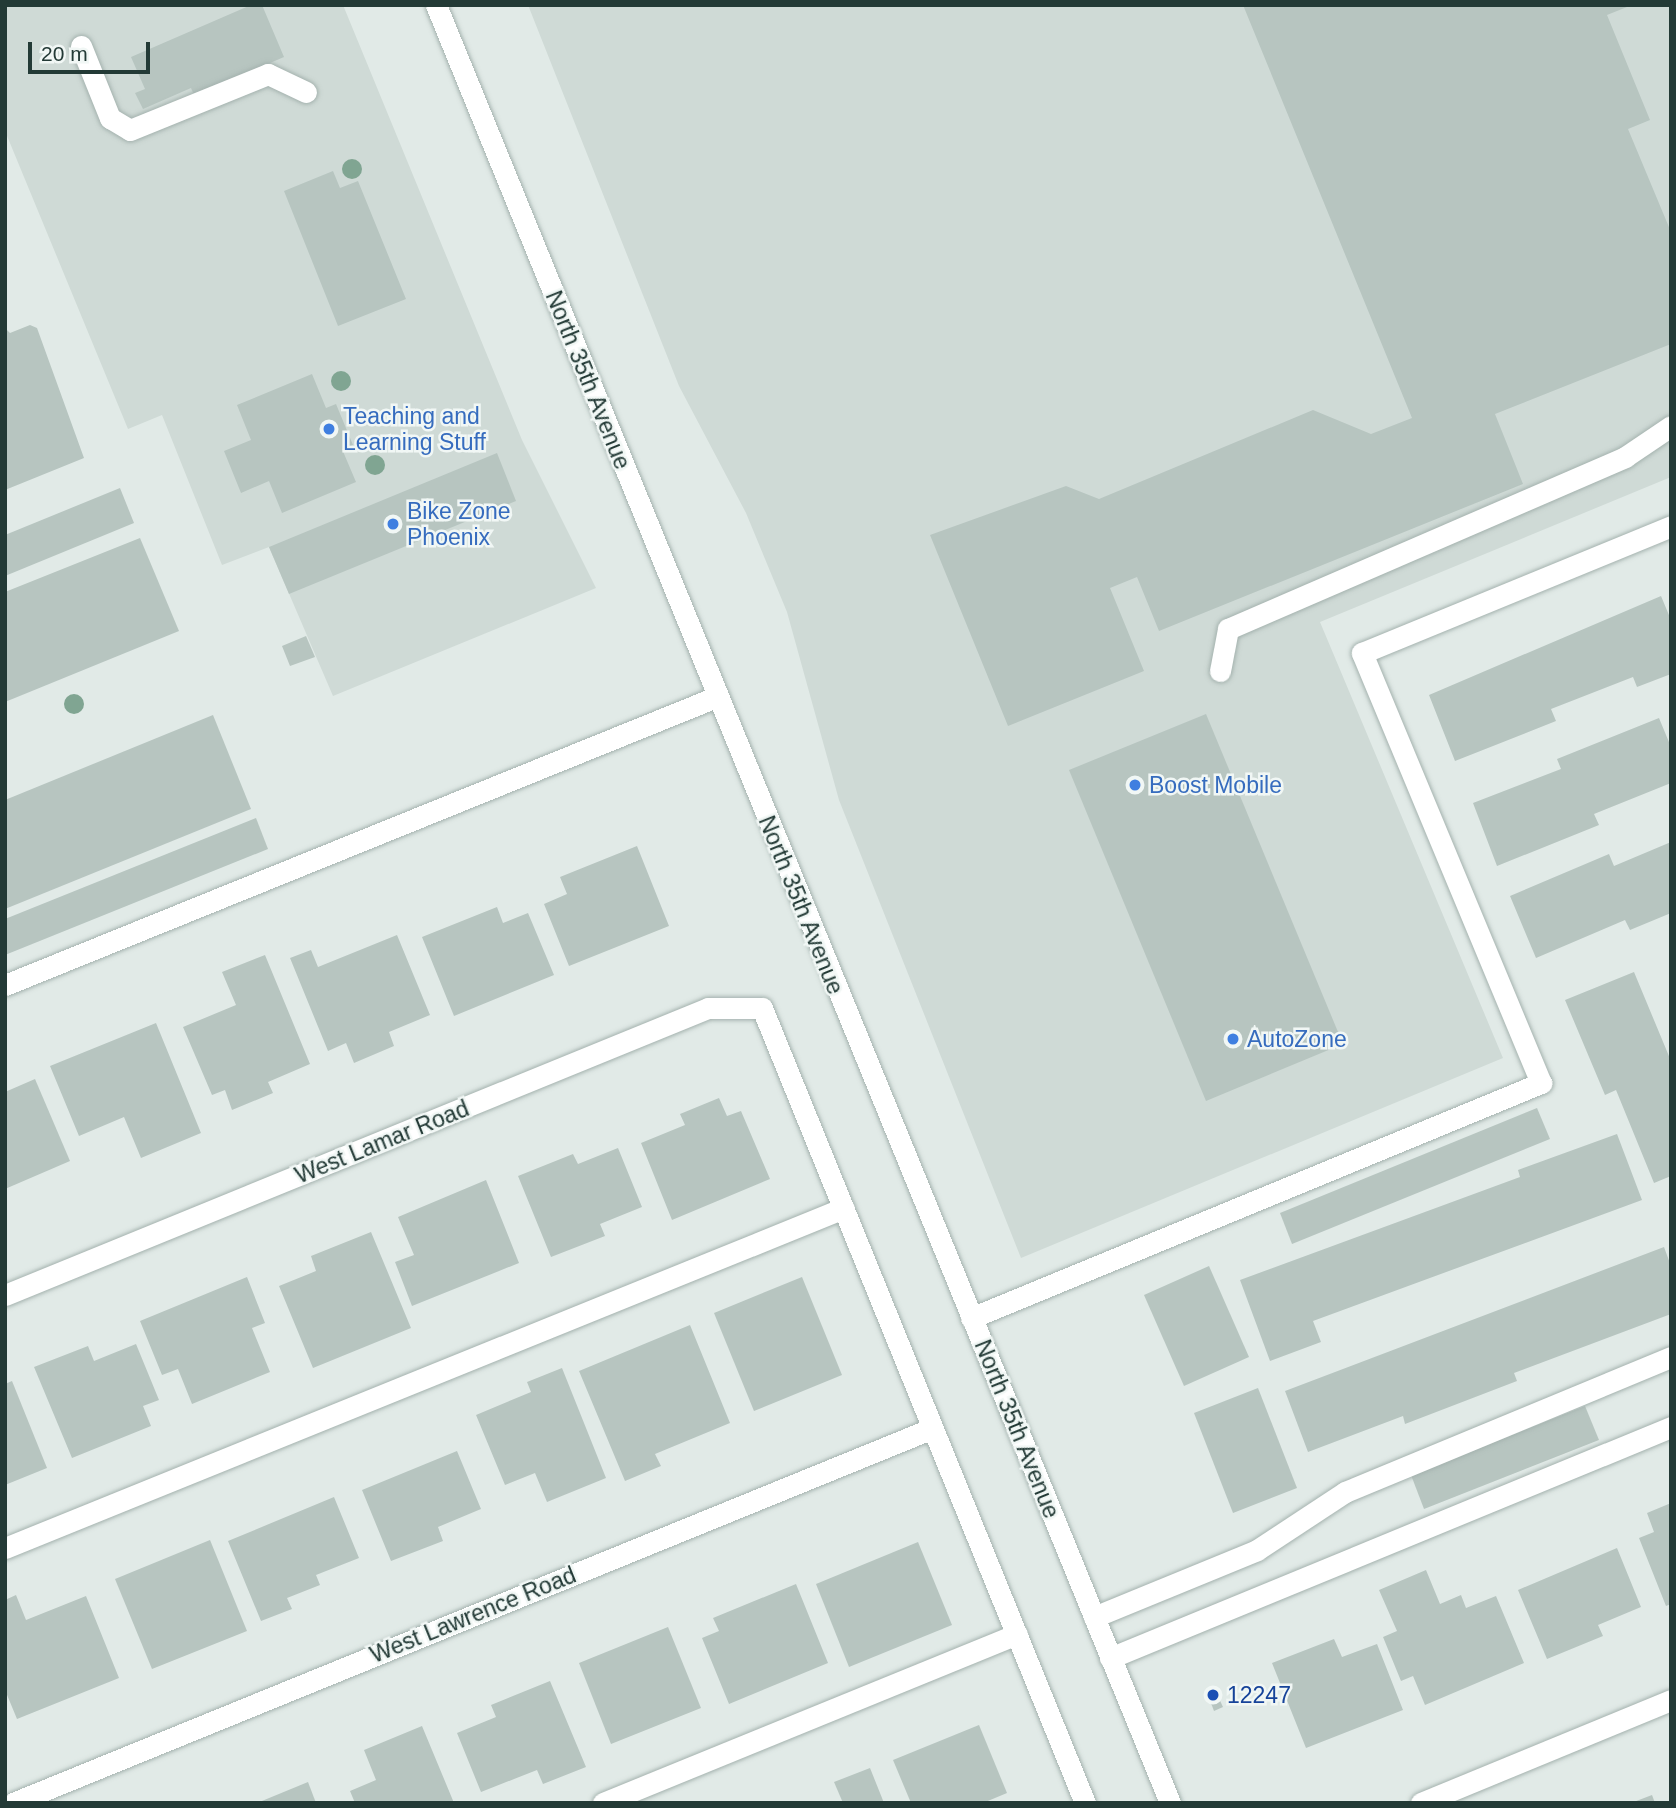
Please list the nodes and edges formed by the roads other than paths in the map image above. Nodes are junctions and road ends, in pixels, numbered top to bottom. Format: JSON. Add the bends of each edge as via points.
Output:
{"nodes":[{"id":1,"x":436,"y":5,"type":"edge"},
{"id":2,"x":81,"y":46,"type":"dead end"},
{"id":3,"x":306,"y":92,"type":"dead end"},
{"id":4,"x":1671,"y":426,"type":"edge"},
{"id":5,"x":1671,"y":526,"type":"edge"},
{"id":6,"x":1220,"y":671,"type":"dead end"},
{"id":7,"x":716,"y":697,"type":"junction"},
{"id":8,"x":5,"y":985,"type":"edge"},
{"id":9,"x":844,"y":1208,"type":"junction"},
{"id":10,"x":5,"y":1295,"type":"edge"},
{"id":11,"x":971,"y":1318,"type":"junction"},
{"id":12,"x":1671,"y":1357,"type":"edge"},
{"id":13,"x":1671,"y":1427,"type":"edge"},
{"id":14,"x":933,"y":1428,"type":"junction"},
{"id":15,"x":5,"y":1548,"type":"edge"},
{"id":16,"x":1094,"y":1617,"type":"junction"},
{"id":17,"x":1017,"y":1634,"type":"junction"},
{"id":18,"x":1110,"y":1658,"type":"junction"},
{"id":19,"x":1671,"y":1700,"type":"edge"},
{"id":20,"x":13,"y":1803,"type":"edge"},
{"id":21,"x":603,"y":1803,"type":"edge"},
{"id":22,"x":1085,"y":1803,"type":"edge"},
{"id":23,"x":1170,"y":1803,"type":"edge"},
{"id":24,"x":1421,"y":1803,"type":"edge"}],
"edges":[{"from":1,"to":7,"type":"street","name":"North 35th Avenue"},
{"from":2,"to":3,"type":"street","via":[[110,118],[130,130],[268,74]]},
{"from":4,"to":6,"type":"street","via":[[1625,457],[1228,629]]},
{"from":5,"to":11,"type":"street","via":[[1362,653],[1541,1083]]},
{"from":7,"to":8,"type":"street"},
{"from":7,"to":11,"type":"street","name":"North 35th Avenue"},
{"from":9,"to":10,"type":"street","name":"West Lamar Road","via":[[762,1008],[708,1009]]},
{"from":9,"to":14,"type":"street"},
{"from":9,"to":15,"type":"street"},
{"from":11,"to":16,"type":"street","name":"North 35th Avenue"},
{"from":12,"to":16,"type":"street","via":[[1345,1492],[1257,1550]]},
{"from":13,"to":18,"type":"street"},
{"from":14,"to":17,"type":"street"},
{"from":14,"to":20,"type":"street","name":"West Lawrence Road"},
{"from":16,"to":18,"type":"street","name":"North 35th Avenue"},
{"from":17,"to":21,"type":"street"},
{"from":17,"to":22,"type":"street"},
{"from":18,"to":23,"type":"street","name":"North 35th Avenue"},
{"from":19,"to":24,"type":"street"}]}
